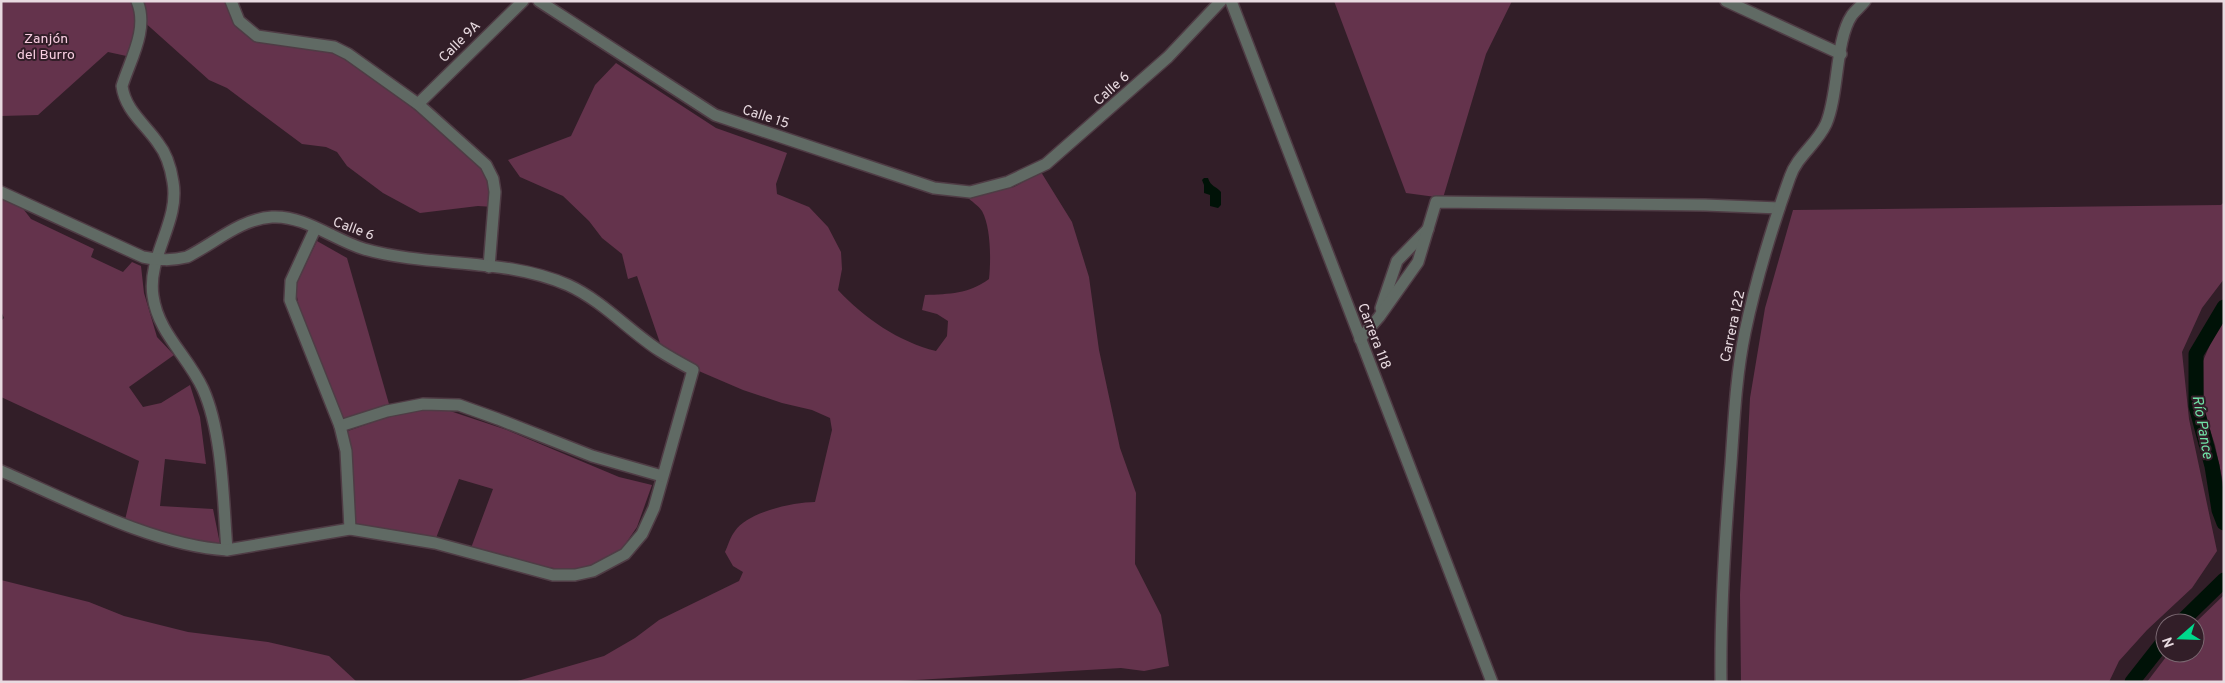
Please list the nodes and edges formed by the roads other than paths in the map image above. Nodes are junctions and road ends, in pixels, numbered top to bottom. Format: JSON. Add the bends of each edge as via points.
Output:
{"nodes":[{"id":1,"x":137,"y":1,"type":"edge"},
{"id":2,"x":231,"y":1,"type":"edge"},
{"id":3,"x":523,"y":1,"type":"edge"},
{"id":4,"x":539,"y":1,"type":"edge"},
{"id":5,"x":1221,"y":1,"type":"edge"},
{"id":6,"x":1231,"y":1,"type":"edge"},
{"id":7,"x":1726,"y":1,"type":"edge"},
{"id":8,"x":1865,"y":1,"type":"edge"},
{"id":9,"x":1841,"y":54,"type":"junction"},
{"id":10,"x":418,"y":104,"type":"junction"},
{"id":11,"x":1008,"y":182,"type":"joint"},
{"id":12,"x":1,"y":192,"type":"edge"},
{"id":13,"x":1779,"y":208,"type":"junction"},
{"id":14,"x":1430,"y":228,"type":"junction"},
{"id":15,"x":315,"y":229,"type":"junction"},
{"id":16,"x":156,"y":260,"type":"junction"},
{"id":17,"x":490,"y":267,"type":"junction"},
{"id":18,"x":1379,"y":317,"type":"junction"},
{"id":19,"x":1360,"y":339,"type":"junction"},
{"id":20,"x":340,"y":426,"type":"junction"},
{"id":21,"x":1,"y":471,"type":"edge"},
{"id":22,"x":662,"y":476,"type":"junction"},
{"id":23,"x":350,"y":529,"type":"junction"},
{"id":24,"x":227,"y":550,"type":"junction"},
{"id":25,"x":1492,"y":682,"type":"edge"},
{"id":26,"x":1721,"y":682,"type":"edge"}],
"edges":[{"from":1,"to":16,"type":"street","via":[[142,20],[122,86],[123,93],[132,111],[159,144],[174,182],[170,218]]},
{"from":2,"to":10,"type":"street","via":[[239,22],[257,36],[334,47]]},
{"from":3,"to":10,"type":"street","name":"Calle 9A"},
{"from":4,"to":11,"type":"street","name":"Calle 15","via":[[714,115],[934,188],[970,192]]},
{"from":5,"to":11,"type":"street","name":"Calle 6","via":[[1168,57],[1077,139],[1046,164]]},
{"from":6,"to":19,"type":"street","name":"Carrera 118"},
{"from":7,"to":9,"type":"street"},
{"from":8,"to":9,"type":"street","name":"Carrera 122","via":[[1852,15]]},
{"from":9,"to":13,"type":"street","name":"Carrera 122","via":[[1826,125],[1790,175]]},
{"from":10,"to":17,"type":"street","via":[[486,165],[493,179]]},
{"from":12,"to":16,"type":"street","name":"Calle 6"},
{"from":13,"to":14,"type":"street","via":[[1436,202]]},
{"from":13,"to":26,"type":"street","name":"Carrera 122","via":[[1752,302],[1738,374],[1722,577]]},
{"from":14,"to":18,"type":"street","via":[[1418,262]]},
{"from":14,"to":18,"type":"street","via":[[1397,261]]},
{"from":15,"to":16,"type":"street","name":"Calle 6","via":[[285,218],[261,218],[249,221],[187,257]]},
{"from":15,"to":17,"type":"street","name":"Calle 6","via":[[363,248],[407,259]]},
{"from":15,"to":20,"type":"street","via":[[291,281],[290,300]]},
{"from":16,"to":24,"type":"street","via":[[152,294],[160,324],[194,373],[210,409],[219,462]]},
{"from":17,"to":22,"type":"street","name":"Calle 6","via":[[530,271],[570,286],[660,351],[693,370]]},
{"from":18,"to":19,"type":"street"},
{"from":19,"to":25,"type":"street","name":"Carrera 118"},
{"from":20,"to":22,"type":"street","via":[[423,404],[459,405],[592,456]]},
{"from":20,"to":23,"type":"street","via":[[346,450]]},
{"from":21,"to":24,"type":"street","via":[[180,543]]},
{"from":22,"to":23,"type":"street","via":[[654,508],[642,534],[625,554],[593,571],[576,575],[553,575],[435,542]]},
{"from":23,"to":24,"type":"street"}]}
